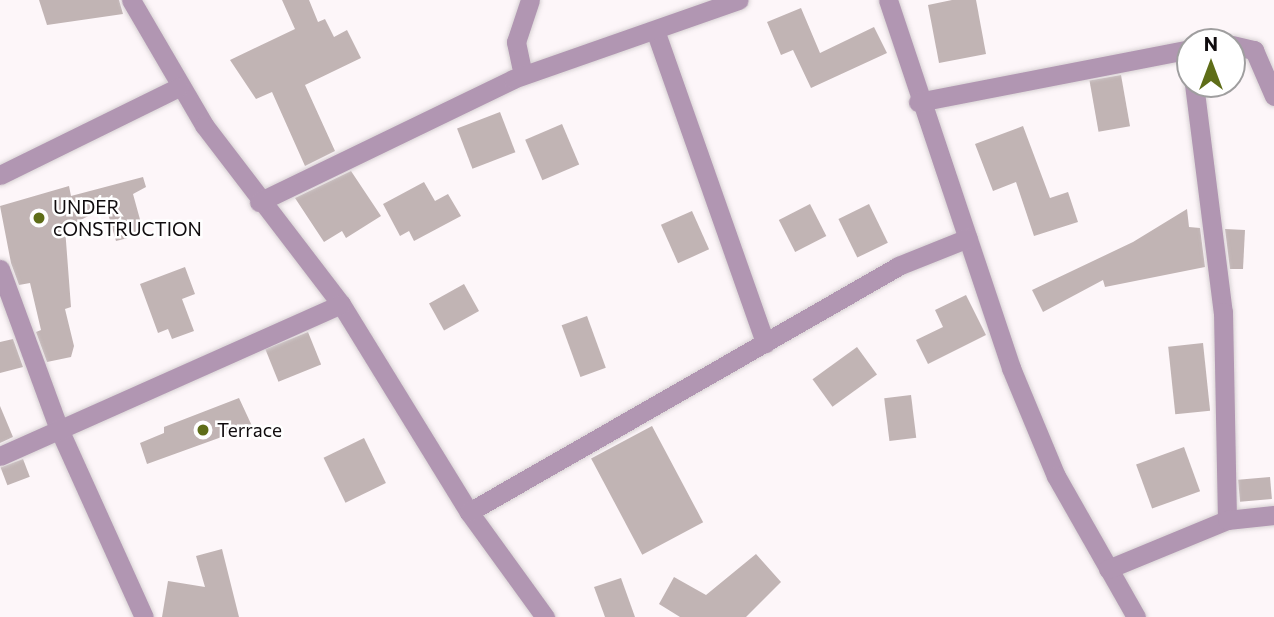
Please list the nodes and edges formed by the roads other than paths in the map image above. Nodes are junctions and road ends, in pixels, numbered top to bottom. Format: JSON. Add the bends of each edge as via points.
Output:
{"nodes":[{"id":1,"x":131,"y":0,"type":"edge"},
{"id":2,"x":530,"y":0,"type":"edge"},
{"id":3,"x":739,"y":0,"type":"edge"},
{"id":4,"x":888,"y":0,"type":"edge"},
{"id":5,"x":655,"y":30,"type":"junction"},
{"id":6,"x":1246,"y":48,"type":"edge"},
{"id":7,"x":1176,"y":52,"type":"edge"},
{"id":8,"x":523,"y":75,"type":"junction"},
{"id":9,"x":179,"y":87,"type":"junction"},
{"id":10,"x":1274,"y":96,"type":"edge"},
{"id":11,"x":1196,"y":98,"type":"edge"},
{"id":12,"x":918,"y":102,"type":"junction"},
{"id":13,"x":0,"y":175,"type":"edge"},
{"id":14,"x":260,"y":202,"type":"junction"},
{"id":15,"x":968,"y":238,"type":"junction"},
{"id":16,"x":0,"y":269,"type":"edge"},
{"id":17,"x":341,"y":304,"type":"junction"},
{"id":18,"x":765,"y":343,"type":"junction"},
{"id":19,"x":59,"y":429,"type":"junction"},
{"id":20,"x":0,"y":456,"type":"edge"},
{"id":21,"x":469,"y":512,"type":"junction"},
{"id":22,"x":1274,"y":515,"type":"edge"},
{"id":23,"x":1227,"y":520,"type":"junction"},
{"id":24,"x":1108,"y":569,"type":"junction"},
{"id":25,"x":144,"y":617,"type":"edge"},
{"id":26,"x":545,"y":617,"type":"edge"},
{"id":27,"x":1136,"y":617,"type":"edge"}],
"edges":[{"from":1,"to":9,"type":"street"},
{"from":2,"to":8,"type":"street","via":[[516,42]]},
{"from":3,"to":5,"type":"street"},
{"from":4,"to":12,"type":"street"},
{"from":5,"to":8,"type":"street"},
{"from":5,"to":18,"type":"street"},
{"from":6,"to":10,"type":"street","via":[[1254,50]]},
{"from":7,"to":12,"type":"street"},
{"from":8,"to":14,"type":"street"},
{"from":9,"to":13,"type":"street"},
{"from":9,"to":14,"type":"street"},
{"from":11,"to":23,"type":"street","via":[[1223,312]]},
{"from":12,"to":15,"type":"street"},
{"from":14,"to":17,"type":"street"},
{"from":15,"to":18,"type":"street","via":[[898,266]]},
{"from":15,"to":24,"type":"street","via":[[1011,368],[1056,476]]},
{"from":16,"to":19,"type":"street"},
{"from":17,"to":19,"type":"street"},
{"from":17,"to":21,"type":"street"},
{"from":18,"to":21,"type":"street"},
{"from":19,"to":20,"type":"street"},
{"from":19,"to":25,"type":"street"},
{"from":21,"to":26,"type":"street"},
{"from":22,"to":23,"type":"street"},
{"from":23,"to":24,"type":"street"},
{"from":24,"to":27,"type":"street"}]}
